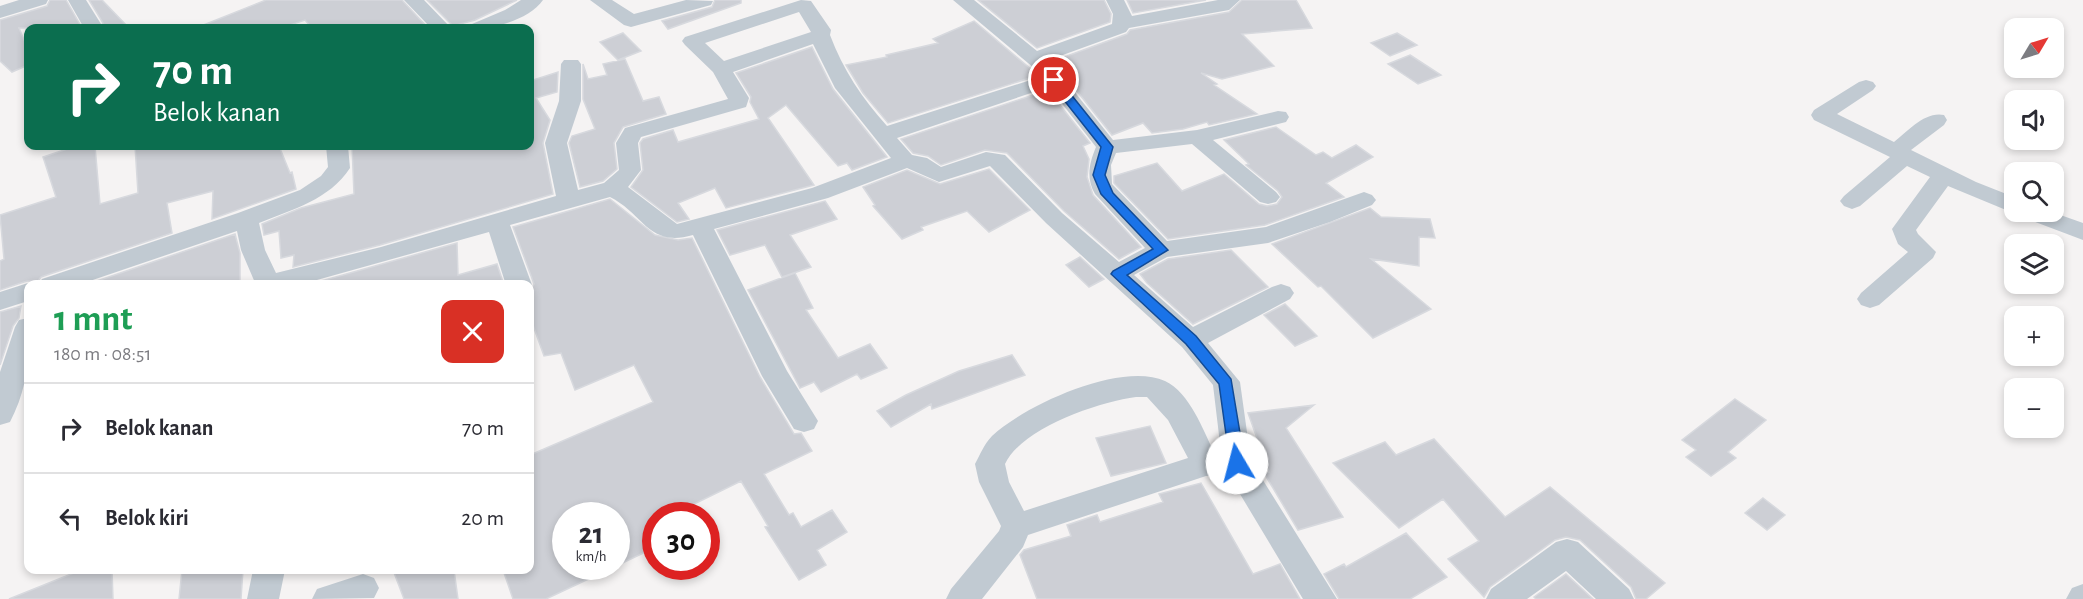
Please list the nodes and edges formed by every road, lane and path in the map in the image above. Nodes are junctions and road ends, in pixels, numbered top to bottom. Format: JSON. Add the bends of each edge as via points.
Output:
{"nodes":[{"id":1,"x":39,"y":0,"type":"edge"},
{"id":2,"x":77,"y":0,"type":"edge"},
{"id":3,"x":413,"y":0,"type":"edge"},
{"id":4,"x":534,"y":0,"type":"edge"},
{"id":5,"x":599,"y":0,"type":"edge"},
{"id":6,"x":962,"y":0,"type":"edge"},
{"id":7,"x":1115,"y":0,"type":"edge"},
{"id":8,"x":1231,"y":0,"type":"edge"},
{"id":9,"x":704,"y":1,"type":"edge"},
{"id":10,"x":803,"y":2,"type":"edge"},
{"id":11,"x":0,"y":12,"type":"edge"},
{"id":12,"x":1123,"y":23,"type":"junction"},
{"id":13,"x":91,"y":24,"type":"dead end"},
{"id":14,"x":437,"y":24,"type":"edge"},
{"id":15,"x":488,"y":24,"type":"edge"},
{"id":16,"x":820,"y":35,"type":"junction"},
{"id":17,"x":1034,"y":59,"type":"junction"},
{"id":18,"x":571,"y":64,"type":"dead end"},
{"id":19,"x":721,"y":69,"type":"junction"},
{"id":20,"x":1054,"y":80,"type":"junction"},
{"id":21,"x":1866,"y":86,"type":"dead end"},
{"id":22,"x":1278,"y":117,"type":"dead end"},
{"id":23,"x":1936,"y":120,"type":"dead end"},
{"id":24,"x":883,"y":135,"type":"junction"},
{"id":25,"x":1197,"y":137,"type":"junction"},
{"id":26,"x":1107,"y":147,"type":"junction"},
{"id":27,"x":337,"y":150,"type":"edge"},
{"id":28,"x":1900,"y":153,"type":"junction"},
{"id":29,"x":905,"y":161,"type":"junction"},
{"id":30,"x":1944,"y":175,"type":"junction"},
{"id":31,"x":610,"y":190,"type":"junction"},
{"id":32,"x":1268,"y":196,"type":"dead end"},
{"id":33,"x":568,"y":199,"type":"junction"},
{"id":34,"x":1364,"y":200,"type":"dead end"},
{"id":35,"x":1852,"y":201,"type":"dead end"},
{"id":36,"x":2004,"y":201,"type":"edge"},
{"id":37,"x":246,"y":219,"type":"junction"},
{"id":38,"x":496,"y":221,"type":"junction"},
{"id":39,"x":2056,"y":222,"type":"edge"},
{"id":40,"x":701,"y":227,"type":"junction"},
{"id":41,"x":2083,"y":232,"type":"edge"},
{"id":42,"x":1161,"y":250,"type":"junction"},
{"id":43,"x":1117,"y":274,"type":"junction"},
{"id":44,"x":66,"y":280,"type":"edge"},
{"id":45,"x":267,"y":280,"type":"edge"},
{"id":46,"x":285,"y":280,"type":"edge"},
{"id":47,"x":517,"y":280,"type":"edge"},
{"id":48,"x":24,"y":293,"type":"edge"},
{"id":49,"x":1281,"y":293,"type":"dead end"},
{"id":50,"x":1870,"y":299,"type":"dead end"},
{"id":51,"x":0,"y":301,"type":"edge"},
{"id":52,"x":24,"y":339,"type":"edge"},
{"id":53,"x":1191,"y":340,"type":"junction"},
{"id":54,"x":0,"y":414,"type":"edge"},
{"id":55,"x":804,"y":421,"type":"dead end"},
{"id":56,"x":1237,"y":463,"type":"junction"},
{"id":57,"x":1206,"y":464,"type":"junction"},
{"id":58,"x":1016,"y":526,"type":"junction"},
{"id":59,"x":268,"y":574,"type":"edge"},
{"id":60,"x":363,"y":588,"type":"dead end"},
{"id":61,"x":263,"y":599,"type":"edge"},
{"id":62,"x":328,"y":599,"type":"edge"},
{"id":63,"x":962,"y":599,"type":"edge"},
{"id":64,"x":1321,"y":599,"type":"edge"},
{"id":65,"x":1502,"y":599,"type":"edge"},
{"id":66,"x":1618,"y":599,"type":"edge"}],
"edges":[{"from":1,"to":11,"type":"street"},
{"from":2,"to":13,"type":"street"},
{"from":3,"to":14,"type":"street"},
{"from":4,"to":15,"type":"street"},
{"from":5,"to":9,"type":"street","via":[[632,21]]},
{"from":6,"to":17,"type":"street"},
{"from":7,"to":12,"type":"street"},
{"from":8,"to":12,"type":"street","via":[[1222,6]]},
{"from":10,"to":16,"type":"street","via":[[821,30]]},
{"from":10,"to":19,"type":"street","via":[[692,41]]},
{"from":12,"to":17,"type":"street","via":[[1103,35]]},
{"from":16,"to":19,"type":"street"},
{"from":16,"to":24,"type":"street","via":[[851,100]]},
{"from":17,"to":20,"type":"street"},
{"from":18,"to":33,"type":"street","via":[[570,101],[556,143]]},
{"from":19,"to":31,"type":"street","via":[[739,103],[633,133],[627,143],[630,174]]},
{"from":20,"to":24,"type":"street"},
{"from":20,"to":26,"type":"street"},
{"from":21,"to":28,"type":"street","via":[[1822,115]]},
{"from":22,"to":25,"type":"street"},
{"from":23,"to":28,"type":"street"},
{"from":24,"to":29,"type":"street"},
{"from":25,"to":26,"type":"street"},
{"from":25,"to":32,"type":"street"},
{"from":26,"to":42,"type":"street","via":[[1100,165],[1101,184]]},
{"from":27,"to":37,"type":"street","via":[[339,168],[329,181],[308,195]]},
{"from":28,"to":30,"type":"street"},
{"from":28,"to":35,"type":"street"},
{"from":29,"to":40,"type":"street","via":[[820,193]]},
{"from":29,"to":43,"type":"street","via":[[920,163],[939,175],[986,159],[997,160]]},
{"from":30,"to":36,"type":"street"},
{"from":30,"to":50,"type":"street","via":[[1904,228],[1907,238],[1924,252]]},
{"from":31,"to":33,"type":"street"},
{"from":31,"to":40,"type":"street","via":[[620,192],[666,231]]},
{"from":33,"to":38,"type":"street"},
{"from":34,"to":42,"type":"street","via":[[1268,235]]},
{"from":37,"to":44,"type":"street"},
{"from":37,"to":45,"type":"street","via":[[253,250]]},
{"from":38,"to":46,"type":"street","via":[[393,253]]},
{"from":38,"to":47,"type":"street"},
{"from":39,"to":41,"type":"street"},
{"from":40,"to":55,"type":"street","via":[[776,376]]},
{"from":42,"to":43,"type":"street"},
{"from":43,"to":53,"type":"street"},
{"from":48,"to":51,"type":"street"},
{"from":49,"to":53,"type":"street"},
{"from":52,"to":54,"type":"street"},
{"from":53,"to":56,"type":"street","via":[[1226,382]]},
{"from":56,"to":57,"type":"street"},
{"from":56,"to":64,"type":"street"},
{"from":57,"to":58,"type":"street"},
{"from":57,"to":58,"type":"street","via":[[1176,410],[1157,389],[1147,386],[1109,391],[1059,408],[1005,442],[996,452],[990,464],[994,482]]},
{"from":58,"to":63,"type":"street","via":[[1012,538]]},
{"from":59,"to":61,"type":"street"},
{"from":60,"to":62,"type":"street"},
{"from":65,"to":66,"type":"street","via":[[1567,552]]}]}
